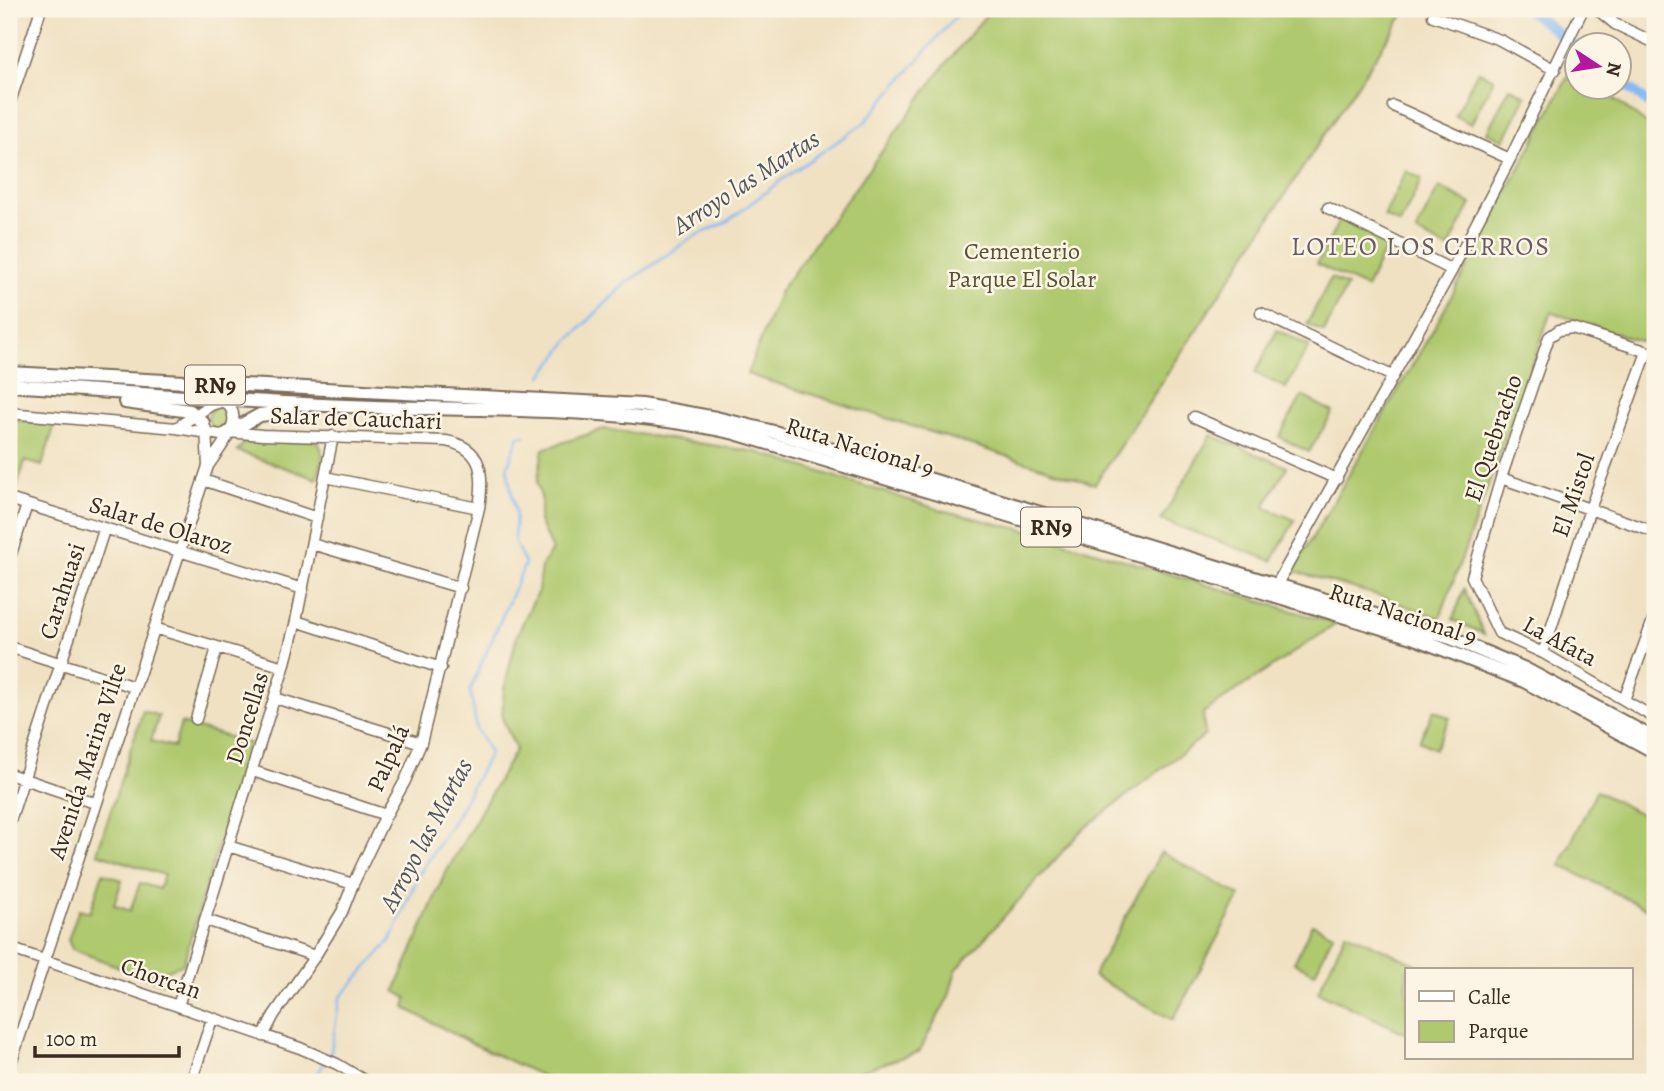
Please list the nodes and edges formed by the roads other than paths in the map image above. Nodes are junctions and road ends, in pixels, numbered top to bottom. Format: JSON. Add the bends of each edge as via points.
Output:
{"nodes":[{"id":1,"x":41,"y":9,"type":"edge"},
{"id":2,"x":1583,"y":9,"type":"edge"},
{"id":3,"x":1597,"y":9,"type":"edge"},
{"id":4,"x":1433,"y":16,"type":"dead end"},
{"id":5,"x":1655,"y":43,"type":"edge"},
{"id":6,"x":1555,"y":70,"type":"junction"},
{"id":7,"x":9,"y":105,"type":"edge"},
{"id":8,"x":1393,"y":106,"type":"dead end"},
{"id":9,"x":1510,"y":159,"type":"junction"},
{"id":10,"x":1328,"y":208,"type":"dead end"},
{"id":11,"x":1452,"y":270,"type":"junction"},
{"id":12,"x":1261,"y":313,"type":"dead end"},
{"id":13,"x":1651,"y":353,"type":"edge"},
{"id":14,"x":9,"y":373,"type":"edge"},
{"id":15,"x":1392,"y":376,"type":"junction"},
{"id":16,"x":198,"y":384,"type":"junction"},
{"id":17,"x":9,"y":385,"type":"edge"},
{"id":18,"x":63,"y":390,"type":"junction"},
{"id":19,"x":362,"y":392,"type":"junction"},
{"id":20,"x":224,"y":401,"type":"junction"},
{"id":21,"x":337,"y":405,"type":"junction"},
{"id":22,"x":9,"y":413,"type":"edge"},
{"id":23,"x":1194,"y":417,"type":"dead end"},
{"id":24,"x":203,"y":420,"type":"junction"},
{"id":25,"x":176,"y":428,"type":"junction"},
{"id":26,"x":229,"y":432,"type":"junction"},
{"id":27,"x":333,"y":436,"type":"junction"},
{"id":28,"x":208,"y":466,"type":"junction"},
{"id":29,"x":481,"y":470,"type":"joint"},
{"id":30,"x":325,"y":477,"type":"junction"},
{"id":31,"x":1501,"y":478,"type":"junction"},
{"id":32,"x":1337,"y":479,"type":"junction"},
{"id":33,"x":203,"y":480,"type":"junction"},
{"id":34,"x":9,"y":499,"type":"edge"},
{"id":35,"x":27,"y":505,"type":"junction"},
{"id":36,"x":479,"y":508,"type":"junction"},
{"id":37,"x":1590,"y":509,"type":"junction"},
{"id":38,"x":317,"y":518,"type":"junction"},
{"id":39,"x":104,"y":530,"type":"junction"},
{"id":40,"x":1655,"y":532,"type":"edge"},
{"id":41,"x":312,"y":544,"type":"junction"},
{"id":42,"x":179,"y":552,"type":"junction"},
{"id":43,"x":9,"y":560,"type":"edge"},
{"id":44,"x":1472,"y":578,"type":"joint"},
{"id":45,"x":1278,"y":584,"type":"junction"},
{"id":46,"x":461,"y":588,"type":"junction"},
{"id":47,"x":303,"y":589,"type":"junction"},
{"id":48,"x":1655,"y":615,"type":"edge"},
{"id":49,"x":296,"y":621,"type":"junction"},
{"id":50,"x":154,"y":628,"type":"junction"},
{"id":51,"x":9,"y":647,"type":"edge"},
{"id":52,"x":217,"y":648,"type":"junction"},
{"id":53,"x":1543,"y":653,"type":"junction"},
{"id":54,"x":60,"y":663,"type":"junction"},
{"id":55,"x":284,"y":667,"type":"junction"},
{"id":56,"x":442,"y":668,"type":"junction"},
{"id":57,"x":134,"y":687,"type":"junction"},
{"id":58,"x":275,"y":698,"type":"junction"},
{"id":59,"x":1624,"y":700,"type":"junction"},
{"id":60,"x":1655,"y":718,"type":"edge"},
{"id":61,"x":196,"y":719,"type":"dead end"},
{"id":62,"x":1655,"y":739,"type":"edge"},
{"id":63,"x":421,"y":743,"type":"junction"},
{"id":64,"x":1655,"y":752,"type":"edge"},
{"id":65,"x":253,"y":771,"type":"junction"},
{"id":66,"x":9,"y":774,"type":"edge"},
{"id":67,"x":23,"y":779,"type":"junction"},
{"id":68,"x":96,"y":803,"type":"junction"},
{"id":69,"x":386,"y":815,"type":"junction"},
{"id":70,"x":9,"y":824,"type":"edge"},
{"id":71,"x":228,"y":846,"type":"junction"},
{"id":72,"x":353,"y":884,"type":"junction"},
{"id":73,"x":206,"y":920,"type":"junction"},
{"id":74,"x":9,"y":948,"type":"edge"},
{"id":75,"x":315,"y":956,"type":"junction"},
{"id":76,"x":43,"y":959,"type":"junction"},
{"id":77,"x":178,"y":1006,"type":"junction"},
{"id":78,"x":212,"y":1018,"type":"junction"},
{"id":79,"x":263,"y":1036,"type":"junction"},
{"id":80,"x":9,"y":1069,"type":"edge"},
{"id":81,"x":355,"y":1080,"type":"edge"},
{"id":82,"x":191,"y":1082,"type":"edge"},
{"id":83,"x":367,"y":1082,"type":"edge"}],
"edges":[{"from":1,"to":7,"type":"street"},
{"from":2,"to":6,"type":"street"},
{"from":3,"to":5,"type":"street","via":[[1615,24]]},
{"from":4,"to":6,"type":"street","via":[[1500,40]]},
{"from":6,"to":9,"type":"street"},
{"from":8,"to":9,"type":"street"},
{"from":9,"to":11,"type":"street"},
{"from":10,"to":11,"type":"street"},
{"from":11,"to":15,"type":"street"},
{"from":12,"to":15,"type":"street"},
{"from":13,"to":31,"type":"street","name":"El Quebracho","via":[[1572,328],[1549,337]]},
{"from":13,"to":37,"type":"street","name":"El Mistol"},
{"from":14,"to":16,"type":"main road","name":"Ruta Nacional 9","number":"RN9"},
{"from":15,"to":32,"type":"street"},
{"from":16,"to":19,"type":"main road","name":"Ruta Nacional 9","number":"RN9"},
{"from":16,"to":20,"type":"main road"},
{"from":17,"to":18,"type":"main road","name":"Ruta Nacional 9","number":"RN9"},
{"from":18,"to":20,"type":"main road","name":"Ruta Nacional 9","number":"RN9"},
{"from":18,"to":24,"type":"main road","via":[[85,398],[177,407]]},
{"from":19,"to":20,"type":"main road","via":[[249,394]]},
{"from":19,"to":45,"type":"main road","name":"Ruta Nacional 9","number":"RN9","via":[[642,405],[716,418]]},
{"from":20,"to":21,"type":"main road","name":"Ruta Nacional 9","number":"RN9"},
{"from":20,"to":24,"type":"street"},
{"from":20,"to":26,"type":"street","via":[[235,415]]},
{"from":21,"to":26,"type":"main road","via":[[260,415]]},
{"from":21,"to":64,"type":"main road","name":"Ruta Nacional 9","number":"RN9","via":[[581,412],[651,418],[735,433],[1412,637],[1524,681]]},
{"from":22,"to":25,"type":"street","name":"Salar de Cauchari"},
{"from":23,"to":32,"type":"street"},
{"from":24,"to":25,"type":"street"},
{"from":24,"to":25,"type":"street","name":"Salar de Cauchari"},
{"from":24,"to":26,"type":"street","name":"Salar de Cauchari","via":[[221,435]]},
{"from":24,"to":28,"type":"street","name":"Avenida Marina Vilte"},
{"from":26,"to":27,"type":"street","name":"Salar de Cauchari"},
{"from":26,"to":28,"type":"street","name":"Avenida Marina Vilte"},
{"from":27,"to":29,"type":"street","name":"Salar de Cauchari","via":[[459,443],[468,448]]},
{"from":27,"to":30,"type":"street","name":"Doncellas"},
{"from":28,"to":33,"type":"street","name":"Avenida Marina Vilte"},
{"from":29,"to":36,"type":"street","name":"Palpalá"},
{"from":30,"to":36,"type":"street"},
{"from":30,"to":38,"type":"street","name":"Doncellas"},
{"from":31,"to":37,"type":"street"},
{"from":31,"to":44,"type":"street","name":"El Quebracho"},
{"from":32,"to":45,"type":"street"},
{"from":33,"to":38,"type":"street"},
{"from":33,"to":42,"type":"street","name":"Avenida Marina Vilte"},
{"from":34,"to":35,"type":"street","name":"Salar de Olaroz"},
{"from":35,"to":39,"type":"street","name":"Salar de Olaroz"},
{"from":35,"to":43,"type":"street"},
{"from":36,"to":46,"type":"street","name":"Palpalá"},
{"from":37,"to":40,"type":"street"},
{"from":37,"to":53,"type":"street","name":"El Mistol"},
{"from":38,"to":41,"type":"street","name":"Doncellas"},
{"from":39,"to":42,"type":"street","name":"Salar de Olaroz"},
{"from":39,"to":54,"type":"street","name":"Carahuasi"},
{"from":41,"to":46,"type":"street"},
{"from":41,"to":47,"type":"street","name":"Doncellas"},
{"from":42,"to":47,"type":"street","name":"Salar de Olaroz"},
{"from":42,"to":50,"type":"street","name":"Avenida Marina Vilte"},
{"from":44,"to":53,"type":"street","name":"La Afata","via":[[1499,633]]},
{"from":45,"to":62,"type":"main road","name":"Ruta Nacional 9","number":"RN9","via":[[1494,655]]},
{"from":46,"to":56,"type":"street","name":"Palpalá"},
{"from":47,"to":49,"type":"street","name":"Doncellas"},
{"from":48,"to":59,"type":"street"},
{"from":49,"to":55,"type":"street","name":"Doncellas"},
{"from":49,"to":56,"type":"street"},
{"from":50,"to":52,"type":"street"},
{"from":50,"to":57,"type":"street","name":"Avenida Marina Vilte"},
{"from":51,"to":54,"type":"street"},
{"from":52,"to":55,"type":"street"},
{"from":52,"to":61,"type":"street"},
{"from":53,"to":59,"type":"street","name":"La Afata"},
{"from":54,"to":57,"type":"street"},
{"from":54,"to":67,"type":"street","name":"Carahuasi"},
{"from":55,"to":58,"type":"street","name":"Doncellas"},
{"from":56,"to":63,"type":"street","name":"Palpalá"},
{"from":57,"to":68,"type":"street","name":"Avenida Marina Vilte"},
{"from":58,"to":63,"type":"street"},
{"from":58,"to":65,"type":"street","name":"Doncellas"},
{"from":59,"to":60,"type":"street","name":"La Afata"},
{"from":63,"to":69,"type":"street","name":"Palpalá"},
{"from":65,"to":69,"type":"street"},
{"from":65,"to":71,"type":"street","name":"Doncellas"},
{"from":66,"to":67,"type":"street"},
{"from":67,"to":68,"type":"street"},
{"from":67,"to":70,"type":"street","name":"Carahuasi"},
{"from":68,"to":76,"type":"street","name":"Avenida Marina Vilte"},
{"from":69,"to":72,"type":"street","name":"Palpalá"},
{"from":71,"to":72,"type":"street"},
{"from":71,"to":73,"type":"street","name":"Doncellas"},
{"from":72,"to":75,"type":"street","name":"Palpalá"},
{"from":73,"to":75,"type":"street"},
{"from":73,"to":77,"type":"street","name":"Doncellas"},
{"from":74,"to":76,"type":"street","name":"Chorcan"},
{"from":75,"to":79,"type":"street","name":"Palpalá"},
{"from":76,"to":77,"type":"street","name":"Chorcan"},
{"from":76,"to":80,"type":"street","name":"Avenida Marina Vilte"},
{"from":77,"to":78,"type":"street","name":"Chorcan"},
{"from":78,"to":79,"type":"street","name":"Chorcan"},
{"from":78,"to":82,"type":"street"},
{"from":79,"to":81,"type":"street","name":"Chorcan","via":[[337,1065]]},
{"from":81,"to":83,"type":"street","name":"Chorcan"}]}
